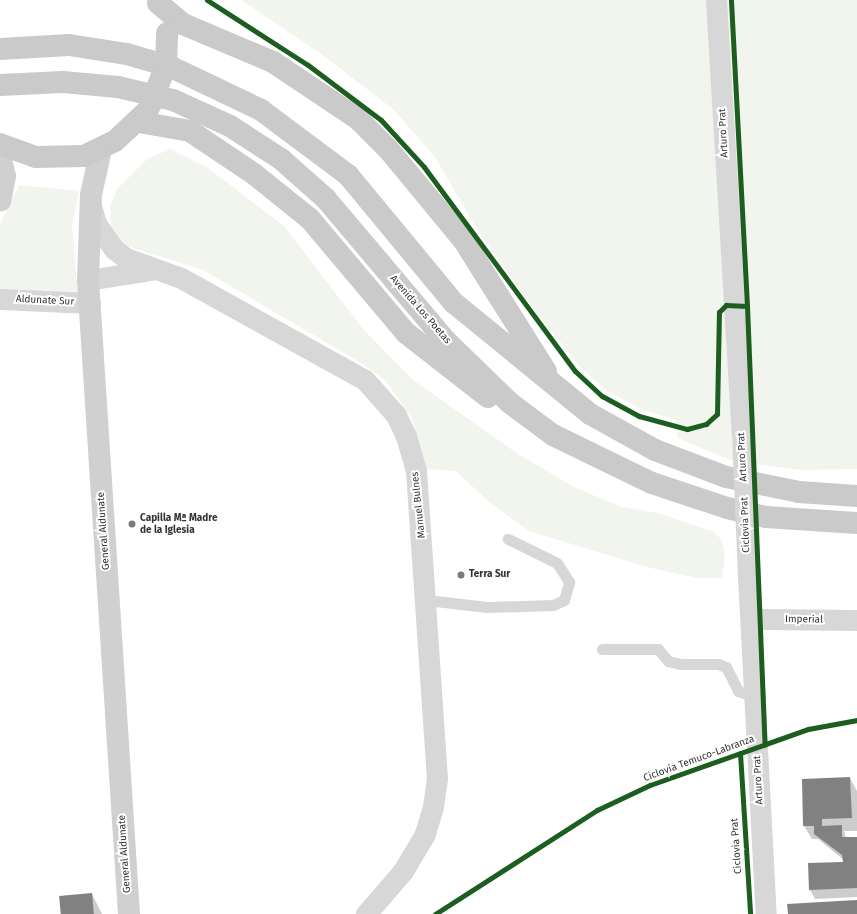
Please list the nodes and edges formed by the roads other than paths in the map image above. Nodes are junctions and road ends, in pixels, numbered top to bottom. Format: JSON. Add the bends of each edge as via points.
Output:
{"nodes":[{"id":1,"x":716,"y":0,"type":"edge"},
{"id":2,"x":158,"y":2,"type":"edge"},
{"id":3,"x":0,"y":49,"type":"edge"},
{"id":4,"x":0,"y":85,"type":"edge"},
{"id":5,"x":144,"y":114,"type":"junction"},
{"id":6,"x":0,"y":144,"type":"edge"},
{"id":7,"x":101,"y":149,"type":"junction"},
{"id":8,"x":0,"y":155,"type":"edge"},
{"id":9,"x":0,"y":201,"type":"edge"},
{"id":10,"x":90,"y":201,"type":"junction"},
{"id":11,"x":159,"y":269,"type":"junction"},
{"id":12,"x":88,"y":280,"type":"junction"},
{"id":13,"x":0,"y":298,"type":"edge"},
{"id":14,"x":90,"y":303,"type":"junction"},
{"id":15,"x":560,"y":392,"type":"junction"},
{"id":16,"x":553,"y":435,"type":"junction"},
{"id":17,"x":857,"y":496,"type":"edge"},
{"id":18,"x":857,"y":523,"type":"edge"},
{"id":19,"x":508,"y":539,"type":"dead end"},
{"id":20,"x":427,"y":600,"type":"junction"},
{"id":21,"x":751,"y":619,"type":"junction"},
{"id":22,"x":857,"y":620,"type":"edge"},
{"id":23,"x":602,"y":649,"type":"dead end"},
{"id":24,"x":755,"y":697,"type":"junction"},
{"id":25,"x":372,"y":912,"type":"edge"},
{"id":26,"x":129,"y":914,"type":"edge"},
{"id":27,"x":766,"y":914,"type":"edge"}],
"edges":[{"from":1,"to":21,"type":"street","name":"Arturo Prat","bridge":true},
{"from":2,"to":5,"type":"main road","bridge":true,"via":[[167,33],[166,65]]},
{"from":2,"to":15,"type":"main road","via":[[183,24],[273,62],[358,119],[389,150],[464,241]]},
{"from":3,"to":15,"type":"main road","via":[[69,45],[127,54],[171,67],[261,110],[348,175],[454,303]]},
{"from":4,"to":16,"type":"main road","name":"Avenida Los Poetas","via":[[63,82],[118,87],[173,100],[230,126],[281,159],[326,199],[446,341],[510,403]]},
{"from":5,"to":7,"type":"main road"},
{"from":5,"to":16,"type":"main road","via":[[190,131],[254,174],[310,219],[406,332],[448,369],[503,407]]},
{"from":6,"to":7,"type":"main road","via":[[36,157],[62,158]]},
{"from":7,"to":10,"type":"main road","name":"General Aldunate"},
{"from":8,"to":9,"type":"main road","via":[[5,176]]},
{"from":10,"to":11,"type":"street","name":"Manuel Bulnes","via":[[96,224],[114,249],[126,258]]},
{"from":10,"to":12,"type":"main road","name":"General Aldunate"},
{"from":11,"to":12,"type":"street"},
{"from":11,"to":20,"type":"street","name":"Manuel Bulnes","via":[[325,356],[365,380],[383,399],[406,436],[416,471]]},
{"from":12,"to":14,"type":"main road","name":"General Aldunate"},
{"from":13,"to":14,"type":"street","name":"Aldunate Sur"},
{"from":14,"to":26,"type":"main road","name":"General Aldunate"},
{"from":15,"to":17,"type":"main road","via":[[622,433],[690,465],[762,486]]},
{"from":16,"to":18,"type":"main road","name":"Avenida Los Poetas","via":[[645,480],[727,508],[774,518]]},
{"from":19,"to":20,"type":"lane","via":[[558,563],[569,582],[564,600],[553,605],[487,607]]},
{"from":20,"to":25,"type":"street","name":"Manuel Bulnes","via":[[437,778],[424,834],[403,871]]},
{"from":21,"to":22,"type":"street","name":"Imperial"},
{"from":21,"to":24,"type":"street","name":"Arturo Prat"},
{"from":23,"to":24,"type":"lane","via":[[658,649],[668,661],[680,664],[718,664],[726,667],[738,691]]},
{"from":24,"to":27,"type":"street","name":"Arturo Prat"}]}
